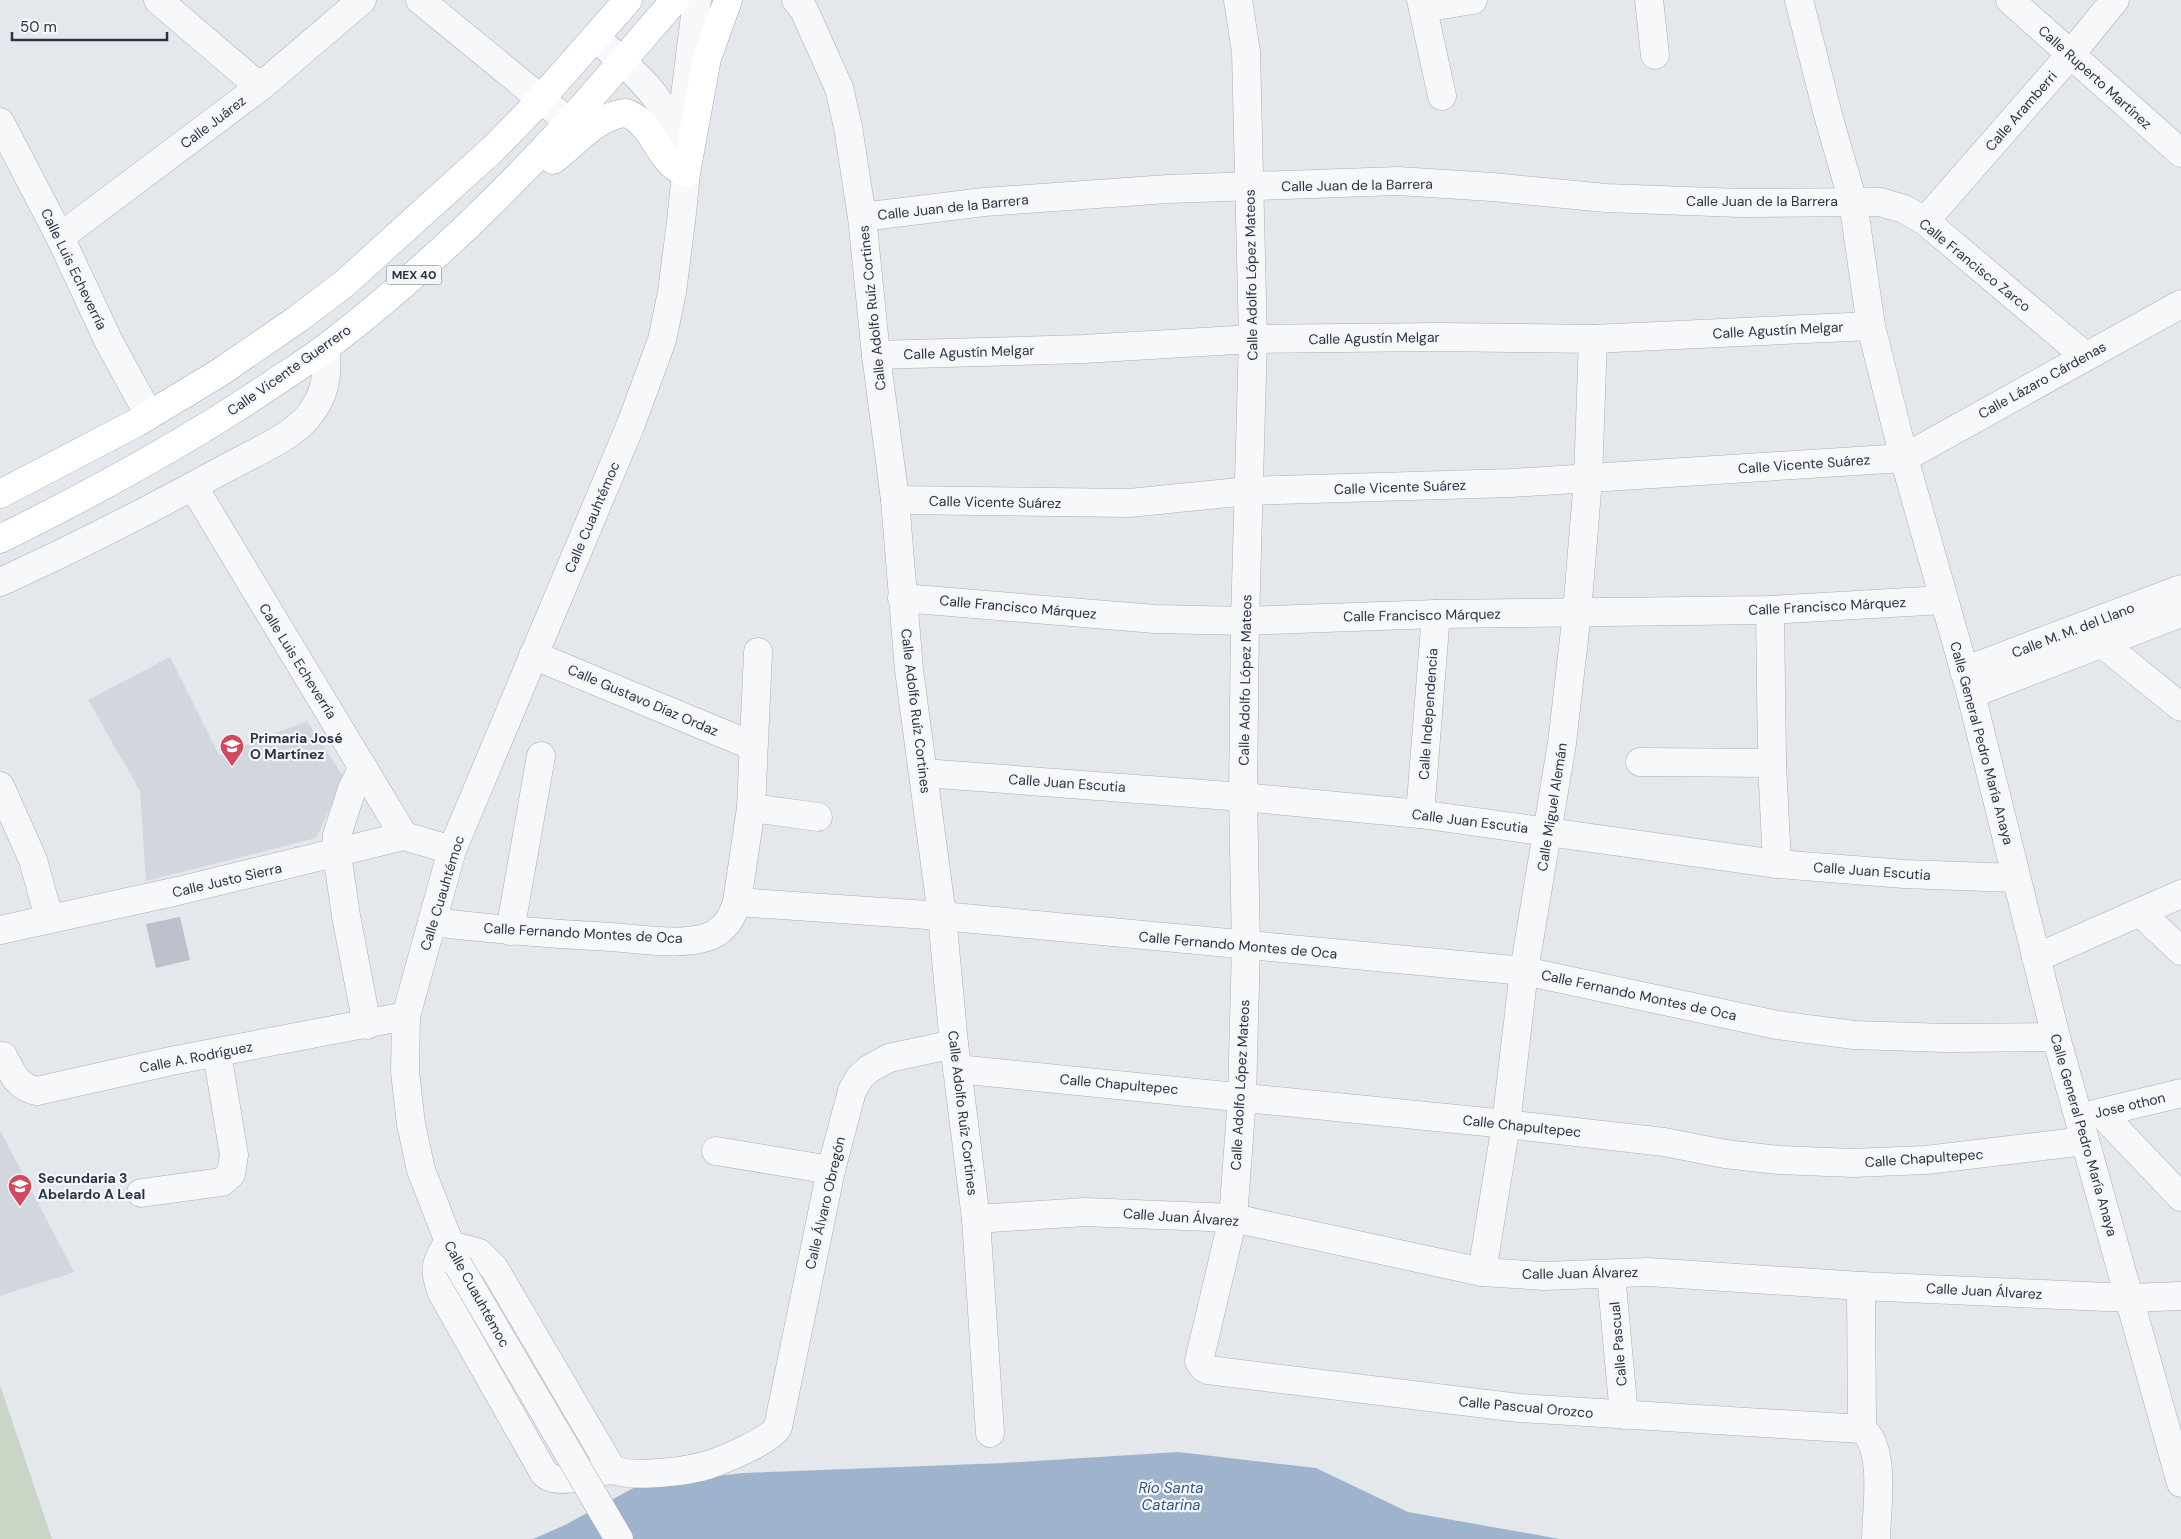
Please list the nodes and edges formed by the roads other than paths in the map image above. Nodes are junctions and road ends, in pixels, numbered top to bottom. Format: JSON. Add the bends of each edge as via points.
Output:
{"nodes":[{"id":1,"x":362,"y":0,"type":"edge"},
{"id":2,"x":420,"y":0,"type":"edge"},
{"id":3,"x":628,"y":0,"type":"edge"},
{"id":4,"x":675,"y":0,"type":"edge"},
{"id":5,"x":697,"y":0,"type":"edge"},
{"id":6,"x":728,"y":0,"type":"edge"},
{"id":7,"x":796,"y":0,"type":"edge"},
{"id":8,"x":1238,"y":0,"type":"edge"},
{"id":9,"x":1472,"y":0,"type":"edge"},
{"id":10,"x":1649,"y":0,"type":"edge"},
{"id":11,"x":2010,"y":0,"type":"edge"},
{"id":12,"x":2115,"y":0,"type":"edge"},
{"id":13,"x":173,"y":4,"type":"edge"},
{"id":14,"x":1422,"y":4,"type":"edge"},
{"id":15,"x":1807,"y":5,"type":"edge"},
{"id":16,"x":594,"y":37,"type":"junction"},
{"id":17,"x":1655,"y":55,"type":"dead end"},
{"id":18,"x":2070,"y":55,"type":"junction"},
{"id":19,"x":621,"y":61,"type":"junction"},
{"id":20,"x":260,"y":87,"type":"junction"},
{"id":21,"x":1442,"y":96,"type":"dead end"},
{"id":22,"x":540,"y":98,"type":"junction"},
{"id":23,"x":569,"y":122,"type":"junction"},
{"id":24,"x":2,"y":129,"type":"edge"},
{"id":25,"x":2181,"y":153,"type":"edge"},
{"id":26,"x":686,"y":173,"type":"junction"},
{"id":27,"x":518,"y":177,"type":"junction"},
{"id":28,"x":1250,"y":187,"type":"junction"},
{"id":29,"x":1853,"y":202,"type":"junction"},
{"id":30,"x":862,"y":217,"type":"junction"},
{"id":31,"x":1925,"y":221,"type":"junction"},
{"id":32,"x":60,"y":237,"type":"junction"},
{"id":33,"x":2181,"y":304,"type":"edge"},
{"id":34,"x":1871,"y":326,"type":"junction"},
{"id":35,"x":1253,"y":339,"type":"junction"},
{"id":36,"x":1593,"y":339,"type":"junction"},
{"id":37,"x":326,"y":348,"type":"junction"},
{"id":38,"x":876,"y":355,"type":"junction"},
{"id":39,"x":2084,"y":356,"type":"junction"},
{"id":40,"x":149,"y":415,"type":"junction"},
{"id":41,"x":1904,"y":458,"type":"junction"},
{"id":42,"x":1588,"y":479,"type":"junction"},
{"id":43,"x":193,"y":486,"type":"junction"},
{"id":44,"x":1249,"y":491,"type":"junction"},
{"id":45,"x":0,"y":494,"type":"edge"},
{"id":46,"x":895,"y":500,"type":"junction"},
{"id":47,"x":0,"y":539,"type":"edge"},
{"id":48,"x":0,"y":582,"type":"edge"},
{"id":49,"x":2181,"y":589,"type":"edge"},
{"id":50,"x":902,"y":598,"type":"junction"},
{"id":51,"x":1943,"y":600,"type":"junction"},
{"id":52,"x":1770,"y":610,"type":"junction"},
{"id":53,"x":1577,"y":613,"type":"junction"},
{"id":54,"x":2181,"y":613,"type":"edge"},
{"id":55,"x":1436,"y":614,"type":"junction"},
{"id":56,"x":1244,"y":621,"type":"junction"},
{"id":57,"x":2103,"y":644,"type":"junction"},
{"id":58,"x":758,"y":652,"type":"dead end"},
{"id":59,"x":533,"y":655,"type":"junction"},
{"id":60,"x":1967,"y":683,"type":"junction"},
{"id":61,"x":2181,"y":707,"type":"edge"},
{"id":62,"x":753,"y":746,"type":"junction"},
{"id":63,"x":541,"y":756,"type":"dead end"},
{"id":64,"x":1640,"y":762,"type":"dead end"},
{"id":65,"x":1772,"y":763,"type":"junction"},
{"id":66,"x":363,"y":767,"type":"junction"},
{"id":67,"x":924,"y":773,"type":"junction"},
{"id":68,"x":0,"y":786,"type":"edge"},
{"id":69,"x":1243,"y":797,"type":"junction"},
{"id":70,"x":751,"y":808,"type":"junction"},
{"id":71,"x":1420,"y":814,"type":"junction"},
{"id":72,"x":818,"y":817,"type":"dead end"},
{"id":73,"x":1549,"y":831,"type":"junction"},
{"id":74,"x":404,"y":836,"type":"junction"},
{"id":75,"x":452,"y":850,"type":"junction"},
{"id":76,"x":337,"y":854,"type":"junction"},
{"id":77,"x":1777,"y":864,"type":"junction"},
{"id":78,"x":2016,"y":878,"type":"junction"},
{"id":79,"x":2181,"y":894,"type":"edge"},
{"id":80,"x":737,"y":902,"type":"junction"},
{"id":81,"x":2140,"y":912,"type":"junction"},
{"id":82,"x":942,"y":916,"type":"junction"},
{"id":83,"x":49,"y":918,"type":"junction"},
{"id":84,"x":432,"y":922,"type":"junction"},
{"id":85,"x":0,"y":930,"type":"edge"},
{"id":86,"x":510,"y":931,"type":"junction"},
{"id":87,"x":1246,"y":946,"type":"junction"},
{"id":88,"x":2181,"y":951,"type":"edge"},
{"id":89,"x":2036,"y":958,"type":"junction"},
{"id":90,"x":1524,"y":971,"type":"junction"},
{"id":91,"x":406,"y":1016,"type":"junction"},
{"id":92,"x":367,"y":1025,"type":"junction"},
{"id":93,"x":2056,"y":1037,"type":"junction"},
{"id":94,"x":216,"y":1052,"type":"junction"},
{"id":95,"x":3,"y":1056,"type":"dead end"},
{"id":96,"x":955,"y":1056,"type":"junction"},
{"id":97,"x":2181,"y":1093,"type":"edge"},
{"id":98,"x":1242,"y":1098,"type":"junction"},
{"id":99,"x":2088,"y":1123,"type":"junction"},
{"id":100,"x":1506,"y":1124,"type":"junction"},
{"id":101,"x":716,"y":1151,"type":"dead end"},
{"id":102,"x":831,"y":1170,"type":"junction"},
{"id":103,"x":141,"y":1193,"type":"dead end"},
{"id":104,"x":2181,"y":1197,"type":"edge"},
{"id":105,"x":1233,"y":1218,"type":"junction"},
{"id":106,"x":976,"y":1219,"type":"junction"},
{"id":107,"x":453,"y":1254,"type":"junction"},
{"id":108,"x":1482,"y":1272,"type":"junction"},
{"id":109,"x":1611,"y":1274,"type":"junction"},
{"id":110,"x":1861,"y":1286,"type":"junction"},
{"id":111,"x":2181,"y":1296,"type":"edge"},
{"id":112,"x":2130,"y":1298,"type":"junction"},
{"id":113,"x":1199,"y":1356,"type":"joint"},
{"id":114,"x":1624,"y":1415,"type":"junction"},
{"id":115,"x":1862,"y":1429,"type":"junction"},
{"id":116,"x":990,"y":1433,"type":"dead end"},
{"id":117,"x":612,"y":1469,"type":"junction"},
{"id":118,"x":2181,"y":1483,"type":"edge"},
{"id":119,"x":619,"y":1539,"type":"edge"},
{"id":120,"x":1876,"y":1539,"type":"edge"}],
"edges":[{"from":1,"to":20,"type":"street","name":"Calle Juárez"},
{"from":2,"to":22,"type":"street"},
{"from":3,"to":16,"type":"main road","number":"MEX 40"},
{"from":4,"to":19,"type":"main road","number":"MEX 40"},
{"from":5,"to":26,"type":"street","via":[[684,104]]},
{"from":6,"to":26,"type":"main road","via":[[707,58]]},
{"from":7,"to":30,"type":"street","name":"Calle Adolfo Ruíz Cortines","via":[[804,10],[839,88]]},
{"from":8,"to":28,"type":"street","name":"Calle Adolfo López Mateos","via":[[1246,52]]},
{"from":9,"to":14,"type":"street"},
{"from":10,"to":17,"type":"street"},
{"from":11,"to":18,"type":"street","name":"Calle Ruperto Martínez"},
{"from":12,"to":18,"type":"street","name":"Calle Aramberri"},
{"from":13,"to":20,"type":"street"},
{"from":14,"to":21,"type":"street"},
{"from":15,"to":29,"type":"street","name":"Calle General Pedro María Anaya","via":[[1828,115]]},
{"from":16,"to":19,"type":"street"},
{"from":16,"to":22,"type":"main road","number":"MEX 40"},
{"from":18,"to":25,"type":"street","name":"Calle Ruperto Martínez"},
{"from":18,"to":31,"type":"street","name":"Calle Aramberri"},
{"from":19,"to":23,"type":"main road","name":"Calle Vicente Guerrero","number":"MEX 40"},
{"from":19,"to":26,"type":"street","via":[[645,82],[666,111]]},
{"from":20,"to":32,"type":"street","name":"Calle Juárez"},
{"from":22,"to":23,"type":"street"},
{"from":22,"to":40,"type":"main road","number":"MEX 40","via":[[493,149],[345,283],[219,373]]},
{"from":23,"to":27,"type":"main road","name":"Calle Vicente Guerrero","number":"MEX 40"},
{"from":24,"to":32,"type":"street","name":"Calle Luis Echeverría"},
{"from":26,"to":27,"type":"main road","via":[[675,168],[642,123],[626,113],[604,121],[554,159]]},
{"from":26,"to":59,"type":"street","name":"Calle Cuauhtémoc","via":[[676,263],[662,340],[631,424]]},
{"from":27,"to":37,"type":"main road","name":"Calle Vicente Guerrero","number":"MEX 40","via":[[399,289]]},
{"from":28,"to":29,"type":"street","name":"Calle Juan de la Barrera","via":[[1398,181],[1606,198],[1740,203]]},
{"from":28,"to":30,"type":"street","name":"Calle Juan de la Barrera","via":[[1168,189],[984,202]]},
{"from":28,"to":35,"type":"street","name":"Calle Adolfo López Mateos"},
{"from":29,"to":31,"type":"street","name":"Calle Francisco Zarco","via":[[1880,202],[1904,209]]},
{"from":29,"to":34,"type":"street","name":"Calle General Pedro María Anaya"},
{"from":30,"to":38,"type":"street","name":"Calle Adolfo Ruíz Cortines"},
{"from":31,"to":39,"type":"street","name":"Calle Francisco Zarco"},
{"from":32,"to":40,"type":"street","name":"Calle Luis Echeverría","via":[[109,342]]},
{"from":33,"to":39,"type":"street","name":"Calle Lázaro Cárdenas"},
{"from":34,"to":36,"type":"street","name":"Calle Agustín Melgar"},
{"from":34,"to":41,"type":"street","name":"Calle General Pedro María Anaya"},
{"from":35,"to":36,"type":"street","name":"Calle Agustín Melgar"},
{"from":35,"to":38,"type":"street","name":"Calle Agustín Melgar","via":[[1083,349]]},
{"from":35,"to":44,"type":"street","name":"Calle Adolfo López Mateos"},
{"from":36,"to":42,"type":"street","name":"Calle Miguel Alemán"},
{"from":37,"to":43,"type":"street","via":[[325,389],[306,419],[288,434]]},
{"from":37,"to":47,"type":"main road","name":"Calle Vicente Guerrero","number":"MEX 40","via":[[230,413],[171,448]]},
{"from":38,"to":46,"type":"street","name":"Calle Adolfo Ruíz Cortines"},
{"from":39,"to":41,"type":"street","name":"Calle Lázaro Cárdenas"},
{"from":40,"to":45,"type":"main road","number":"MEX 40"},
{"from":41,"to":42,"type":"street","name":"Calle Vicente Suárez"},
{"from":41,"to":51,"type":"street","name":"Calle General Pedro María Anaya"},
{"from":42,"to":44,"type":"street","name":"Calle Vicente Suárez"},
{"from":42,"to":53,"type":"street","name":"Calle Miguel Alemán"},
{"from":43,"to":48,"type":"street","via":[[55,558]]},
{"from":43,"to":66,"type":"street","name":"Calle Luis Echeverría"},
{"from":44,"to":46,"type":"street","name":"Calle Vicente Suárez","via":[[1128,503]]},
{"from":44,"to":56,"type":"street","name":"Calle Adolfo López Mateos"},
{"from":46,"to":50,"type":"street","name":"Calle Adolfo Ruíz Cortines"},
{"from":49,"to":60,"type":"street","name":"Calle M. M. del Llano"},
{"from":50,"to":56,"type":"street","name":"Calle Francisco Márquez","via":[[1155,619]]},
{"from":50,"to":67,"type":"street","name":"Calle Adolfo Ruíz Cortines"},
{"from":51,"to":52,"type":"street","name":"Calle Francisco Márquez"},
{"from":51,"to":60,"type":"street","name":"Calle General Pedro María Anaya"},
{"from":52,"to":53,"type":"street","name":"Calle Francisco Márquez"},
{"from":52,"to":65,"type":"street"},
{"from":53,"to":55,"type":"street","name":"Calle Francisco Márquez"},
{"from":53,"to":73,"type":"street","name":"Calle Miguel Alemán"},
{"from":54,"to":57,"type":"street","name":"Calle M. M. del Llano"},
{"from":55,"to":56,"type":"street","name":"Calle Francisco Márquez"},
{"from":55,"to":71,"type":"street","name":"Calle Independencia"},
{"from":56,"to":69,"type":"street","name":"Calle Adolfo López Mateos"},
{"from":57,"to":60,"type":"street","name":"Calle M. M. del Llano"},
{"from":57,"to":61,"type":"street"},
{"from":58,"to":62,"type":"street"},
{"from":59,"to":62,"type":"street","name":"Calle Gustavo Díaz Ordaz"},
{"from":59,"to":75,"type":"street","name":"Calle Cuauhtémoc"},
{"from":60,"to":78,"type":"street","name":"Calle General Pedro María Anaya"},
{"from":62,"to":70,"type":"street"},
{"from":63,"to":86,"type":"street"},
{"from":64,"to":65,"type":"street"},
{"from":65,"to":77,"type":"street"},
{"from":66,"to":74,"type":"street","name":"Calle Luis Echeverría"},
{"from":66,"to":76,"type":"street","via":[[337,835]]},
{"from":67,"to":69,"type":"street","name":"Calle Juan Escutia"},
{"from":67,"to":82,"type":"street","name":"Calle Adolfo Ruíz Cortines"},
{"from":68,"to":83,"type":"street","via":[[33,860]]},
{"from":69,"to":71,"type":"street","name":"Calle Juan Escutia"},
{"from":69,"to":87,"type":"street","name":"Calle Adolfo López Mateos"},
{"from":70,"to":72,"type":"street"},
{"from":70,"to":80,"type":"street"},
{"from":71,"to":73,"type":"street","name":"Calle Juan Escutia"},
{"from":73,"to":77,"type":"street","name":"Calle Juan Escutia"},
{"from":73,"to":90,"type":"street","name":"Calle Miguel Alemán"},
{"from":74,"to":75,"type":"street"},
{"from":74,"to":76,"type":"street","name":"Calle Justo Sierra"},
{"from":75,"to":84,"type":"street","name":"Calle Cuauhtémoc"},
{"from":76,"to":83,"type":"street","name":"Calle Justo Sierra"},
{"from":76,"to":92,"type":"street"},
{"from":77,"to":78,"type":"street","name":"Calle Juan Escutia","via":[[1904,874]]},
{"from":78,"to":89,"type":"street","name":"Calle General Pedro María Anaya"},
{"from":79,"to":81,"type":"street"},
{"from":80,"to":82,"type":"street","name":"Calle Fernando Montes de Oca"},
{"from":80,"to":86,"type":"street","name":"Calle Fernando Montes de Oca","via":[[733,916],[715,934],[695,939],[666,941]]},
{"from":81,"to":88,"type":"street"},
{"from":81,"to":89,"type":"street"},
{"from":82,"to":87,"type":"street","name":"Calle Fernando Montes de Oca"},
{"from":82,"to":96,"type":"street","name":"Calle Adolfo Ruíz Cortines"},
{"from":83,"to":85,"type":"street","name":"Calle Justo Sierra"},
{"from":84,"to":86,"type":"street","name":"Calle Fernando Montes de Oca"},
{"from":84,"to":91,"type":"street","name":"Calle Cuauhtémoc"},
{"from":87,"to":90,"type":"street","name":"Calle Fernando Montes de Oca"},
{"from":87,"to":98,"type":"street","name":"Calle Adolfo López Mateos"},
{"from":89,"to":93,"type":"street","name":"Calle General Pedro María Anaya"},
{"from":90,"to":93,"type":"street","name":"Calle Fernando Montes de Oca","via":[[1777,1024],[1854,1035]]},
{"from":90,"to":100,"type":"street","name":"Calle Miguel Alemán"},
{"from":91,"to":92,"type":"street","name":"Calle A. Rodríguez"},
{"from":91,"to":107,"type":"street","name":"Calle Cuauhtémoc","via":[[405,1072],[411,1124],[421,1170]]},
{"from":92,"to":94,"type":"street","name":"Calle A. Rodríguez"},
{"from":93,"to":99,"type":"street","name":"Calle General Pedro María Anaya"},
{"from":94,"to":95,"type":"street","name":"Calle A. Rodríguez","via":[[37,1091],[19,1084]]},
{"from":94,"to":103,"type":"street","via":[[234,1155],[231,1174],[222,1182]]},
{"from":96,"to":98,"type":"street","name":"Calle Chapultepec"},
{"from":96,"to":102,"type":"street","name":"Calle Álvaro Obregón","via":[[889,1058],[869,1068],[852,1091]]},
{"from":96,"to":106,"type":"street","name":"Calle Adolfo Ruíz Cortines"},
{"from":97,"to":99,"type":"street","name":"Jose othon"},
{"from":98,"to":100,"type":"street","name":"Calle Chapultepec"},
{"from":98,"to":105,"type":"street","name":"Calle Adolfo López Mateos"},
{"from":99,"to":100,"type":"street","name":"Calle Chapultepec","via":[[1926,1160],[1853,1163],[1725,1154],[1664,1142]]},
{"from":99,"to":104,"type":"street"},
{"from":99,"to":112,"type":"street","name":"Calle General Pedro María Anaya"},
{"from":100,"to":108,"type":"street","name":"Calle Miguel Alemán"},
{"from":101,"to":102,"type":"street"},
{"from":102,"to":117,"type":"street","name":"Calle Álvaro Obregón","via":[[776,1431],[768,1438],[708,1465],[636,1473]]},
{"from":105,"to":106,"type":"street","name":"Calle Juan Álvarez","via":[[1085,1212]]},
{"from":105,"to":108,"type":"street","name":"Calle Juan Álvarez"},
{"from":105,"to":113,"type":"street","name":"Calle Adolfo López Mateos"},
{"from":106,"to":116,"type":"street","name":"Calle Adolfo Ruíz Cortines"},
{"from":107,"to":117,"type":"street","via":[[479,1253],[494,1268]]},
{"from":107,"to":117,"type":"street","via":[[436,1264],[436,1276],[442,1292],[548,1478],[559,1480]]},
{"from":107,"to":119,"type":"street","name":"Calle Cuauhtémoc","bridge":true},
{"from":108,"to":109,"type":"street","name":"Calle Juan Álvarez","via":[[1544,1276]]},
{"from":109,"to":110,"type":"street","name":"Calle Juan Álvarez","via":[[1648,1272]]},
{"from":109,"to":114,"type":"street","name":"Calle Pascual"},
{"from":110,"to":112,"type":"street","name":"Calle Juan Álvarez"},
{"from":110,"to":115,"type":"street"},
{"from":111,"to":112,"type":"street","name":"Calle Juan Álvarez"},
{"from":112,"to":118,"type":"street","name":"Calle General Pedro María Anaya"},
{"from":113,"to":114,"type":"street","name":"Calle Pascual Orozco","via":[[1208,1370],[1510,1407]]},
{"from":114,"to":115,"type":"street","name":"Calle Pascual Orozco"},
{"from":115,"to":120,"type":"street","via":[[1869,1434],[1878,1463]]}]}
